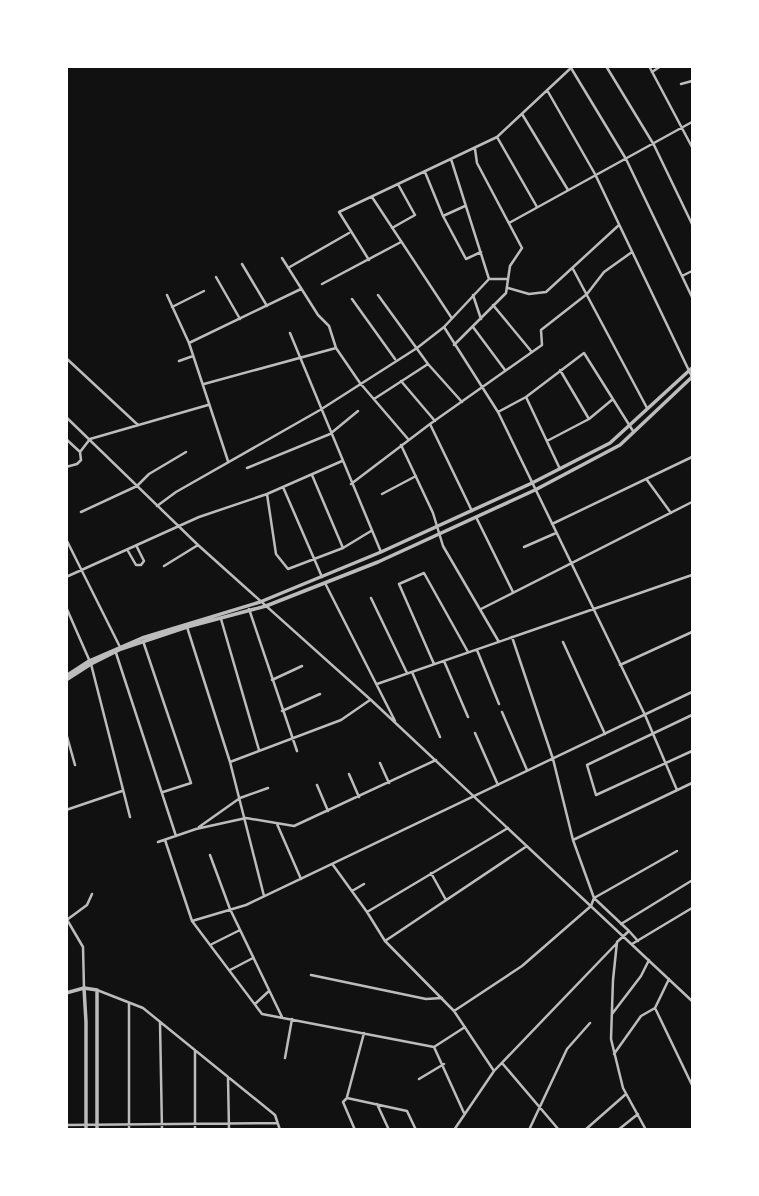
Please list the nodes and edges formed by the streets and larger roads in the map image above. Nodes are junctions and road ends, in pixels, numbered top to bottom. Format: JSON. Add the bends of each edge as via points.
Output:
{"nodes":[{"id":1,"x":606,"y":66,"type":"edge"},
{"id":2,"x":649,"y":66,"type":"edge"},
{"id":3,"x":661,"y":66,"type":"edge"},
{"id":4,"x":572,"y":67,"type":"edge"},
{"id":5,"x":652,"y":72,"type":"junction"},
{"id":6,"x":692,"y":81,"type":"edge"},
{"id":7,"x":681,"y":84,"type":"dead end"},
{"id":8,"x":547,"y":90,"type":"junction"},
{"id":9,"x":522,"y":114,"type":"junction"},
{"id":10,"x":692,"y":122,"type":"edge"},
{"id":11,"x":683,"y":128,"type":"junction"},
{"id":12,"x":497,"y":137,"type":"junction"},
{"id":13,"x":654,"y":145,"type":"junction"},
{"id":14,"x":692,"y":147,"type":"edge"},
{"id":15,"x":475,"y":149,"type":"junction"},
{"id":16,"x":452,"y":159,"type":"junction"},
{"id":17,"x":626,"y":159,"type":"junction"},
{"id":18,"x":425,"y":172,"type":"junction"},
{"id":19,"x":596,"y":174,"type":"junction"},
{"id":20,"x":398,"y":185,"type":"junction"},
{"id":21,"x":568,"y":190,"type":"junction"},
{"id":22,"x":372,"y":197,"type":"junction"},
{"id":23,"x":466,"y":206,"type":"junction"},
{"id":24,"x":537,"y":207,"type":"junction"},
{"id":25,"x":443,"y":216,"type":"junction"},
{"id":26,"x":509,"y":223,"type":"junction"},
{"id":27,"x":692,"y":224,"type":"edge"},
{"id":28,"x":619,"y":225,"type":"junction"},
{"id":29,"x":392,"y":228,"type":"junction"},
{"id":30,"x":349,"y":232,"type":"junction"},
{"id":31,"x":401,"y":242,"type":"junction"},
{"id":32,"x":481,"y":252,"type":"junction"},
{"id":33,"x":632,"y":252,"type":"junction"},
{"id":34,"x":282,"y":258,"type":"dead end"},
{"id":35,"x":369,"y":260,"type":"junction"},
{"id":36,"x":242,"y":264,"type":"dead end"},
{"id":37,"x":288,"y":268,"type":"junction"},
{"id":38,"x":573,"y":269,"type":"junction"},
{"id":39,"x":692,"y":271,"type":"edge"},
{"id":40,"x":682,"y":276,"type":"junction"},
{"id":41,"x":216,"y":277,"type":"dead end"},
{"id":42,"x":489,"y":279,"type":"junction"},
{"id":43,"x":507,"y":279,"type":"junction"},
{"id":44,"x":322,"y":284,"type":"dead end"},
{"id":45,"x":508,"y":288,"type":"junction"},
{"id":46,"x":300,"y":289,"type":"junction"},
{"id":47,"x":204,"y":291,"type":"dead end"},
{"id":48,"x":587,"y":294,"type":"junction"},
{"id":49,"x":167,"y":295,"type":"dead end"},
{"id":50,"x":379,"y":295,"type":"dead end"},
{"id":51,"x":473,"y":295,"type":"junction"},
{"id":52,"x":692,"y":297,"type":"edge"},
{"id":53,"x":352,"y":299,"type":"dead end"},
{"id":54,"x":493,"y":305,"type":"junction"},
{"id":55,"x":267,"y":306,"type":"junction"},
{"id":56,"x":172,"y":308,"type":"junction"},
{"id":57,"x":452,"y":317,"type":"junction"},
{"id":58,"x":481,"y":318,"type":"junction"},
{"id":59,"x":240,"y":319,"type":"junction"},
{"id":60,"x":444,"y":327,"type":"junction"},
{"id":61,"x":473,"y":327,"type":"junction"},
{"id":62,"x":290,"y":333,"type":"dead end"},
{"id":63,"x":189,"y":343,"type":"junction"},
{"id":64,"x":454,"y":345,"type":"junction"},
{"id":65,"x":336,"y":348,"type":"junction"},
{"id":66,"x":417,"y":348,"type":"junction"},
{"id":67,"x":532,"y":352,"type":"junction"},
{"id":68,"x":193,"y":356,"type":"junction"},
{"id":69,"x":66,"y":358,"type":"edge"},
{"id":70,"x":178,"y":360,"type":"dead end"},
{"id":71,"x":299,"y":360,"type":"junction"},
{"id":72,"x":396,"y":360,"type":"junction"},
{"id":73,"x":428,"y":363,"type":"junction"},
{"id":74,"x":560,"y":370,"type":"junction"},
{"id":75,"x":691,"y":370,"type":"edge"},
{"id":76,"x":506,"y":371,"type":"junction"},
{"id":77,"x":692,"y":377,"type":"edge"},
{"id":78,"x":401,"y":381,"type":"junction"},
{"id":79,"x":360,"y":383,"type":"junction"},
{"id":80,"x":203,"y":384,"type":"junction"},
{"id":81,"x":484,"y":387,"type":"junction"},
{"id":82,"x":526,"y":397,"type":"junction"},
{"id":83,"x":373,"y":399,"type":"junction"},
{"id":84,"x":613,"y":399,"type":"junction"},
{"id":85,"x":462,"y":402,"type":"junction"},
{"id":86,"x":209,"y":405,"type":"junction"},
{"id":87,"x":320,"y":410,"type":"junction"},
{"id":88,"x":648,"y":410,"type":"junction"},
{"id":89,"x":358,"y":411,"type":"dead end"},
{"id":90,"x":498,"y":412,"type":"junction"},
{"id":91,"x":66,"y":416,"type":"edge"},
{"id":92,"x":589,"y":419,"type":"junction"},
{"id":93,"x":435,"y":421,"type":"junction"},
{"id":94,"x":430,"y":424,"type":"junction"},
{"id":95,"x":138,"y":425,"type":"junction"},
{"id":96,"x":630,"y":427,"type":"junction"},
{"id":97,"x":634,"y":433,"type":"junction"},
{"id":98,"x":330,"y":434,"type":"junction"},
{"id":99,"x":66,"y":439,"type":"edge"},
{"id":100,"x":90,"y":439,"type":"junction"},
{"id":101,"x":408,"y":439,"type":"junction"},
{"id":102,"x":547,"y":441,"type":"junction"},
{"id":103,"x":401,"y":445,"type":"junction"},
{"id":104,"x":80,"y":452,"type":"junction"},
{"id":105,"x":186,"y":452,"type":"dead end"},
{"id":106,"x":692,"y":457,"type":"edge"},
{"id":107,"x":228,"y":461,"type":"junction"},
{"id":108,"x":342,"y":461,"type":"junction"},
{"id":109,"x":66,"y":467,"type":"edge"},
{"id":110,"x":247,"y":468,"type":"dead end"},
{"id":111,"x":560,"y":469,"type":"junction"},
{"id":112,"x":312,"y":475,"type":"junction"},
{"id":113,"x":416,"y":476,"type":"junction"},
{"id":114,"x":647,"y":480,"type":"junction"},
{"id":115,"x":532,"y":483,"type":"junction"},
{"id":116,"x":352,"y":484,"type":"junction"},
{"id":117,"x":137,"y":486,"type":"junction"},
{"id":118,"x":283,"y":487,"type":"junction"},
{"id":119,"x":535,"y":490,"type":"junction"},
{"id":120,"x":267,"y":494,"type":"junction"},
{"id":121,"x":382,"y":494,"type":"dead end"},
{"id":122,"x":692,"y":502,"type":"edge"},
{"id":123,"x":157,"y":506,"type":"junction"},
{"id":124,"x":472,"y":511,"type":"junction"},
{"id":125,"x":81,"y":512,"type":"dead end"},
{"id":126,"x":671,"y":513,"type":"junction"},
{"id":127,"x":475,"y":516,"type":"junction"},
{"id":128,"x":552,"y":524,"type":"junction"},
{"id":129,"x":178,"y":527,"type":"junction"},
{"id":130,"x":437,"y":527,"type":"junction"},
{"id":131,"x":371,"y":531,"type":"junction"},
{"id":132,"x":439,"y":533,"type":"junction"},
{"id":133,"x":556,"y":533,"type":"junction"},
{"id":134,"x":66,"y":539,"type":"edge"},
{"id":135,"x":198,"y":545,"type":"junction"},
{"id":136,"x":137,"y":547,"type":"junction"},
{"id":137,"x":524,"y":547,"type":"dead end"},
{"id":138,"x":343,"y":548,"type":"junction"},
{"id":139,"x":128,"y":551,"type":"junction"},
{"id":140,"x":381,"y":552,"type":"junction"},
{"id":141,"x":314,"y":559,"type":"junction"},
{"id":142,"x":571,"y":563,"type":"junction"},
{"id":143,"x":164,"y":566,"type":"dead end"},
{"id":144,"x":82,"y":570,"type":"junction"},
{"id":145,"x":692,"y":575,"type":"edge"},
{"id":146,"x":66,"y":577,"type":"edge"},
{"id":147,"x":322,"y":577,"type":"junction"},
{"id":148,"x":325,"y":583,"type":"junction"},
{"id":149,"x":513,"y":592,"type":"junction"},
{"id":150,"x":371,"y":598,"type":"dead end"},
{"id":151,"x":260,"y":602,"type":"junction"},
{"id":152,"x":266,"y":606,"type":"junction"},
{"id":153,"x":66,"y":607,"type":"edge"},
{"id":154,"x":249,"y":608,"type":"junction"},
{"id":155,"x":481,"y":609,"type":"junction"},
{"id":156,"x":593,"y":609,"type":"junction"},
{"id":157,"x":221,"y":619,"type":"junction"},
{"id":158,"x":187,"y":628,"type":"junction"},
{"id":159,"x":692,"y":632,"type":"edge"},
{"id":160,"x":512,"y":637,"type":"junction"},
{"id":161,"x":143,"y":641,"type":"junction"},
{"id":162,"x":499,"y":642,"type":"junction"},
{"id":163,"x":563,"y":642,"type":"dead end"},
{"id":164,"x":120,"y":647,"type":"junction"},
{"id":165,"x":477,"y":650,"type":"junction"},
{"id":166,"x":116,"y":652,"type":"junction"},
{"id":167,"x":468,"y":652,"type":"junction"},
{"id":168,"x":444,"y":661,"type":"junction"},
{"id":169,"x":90,"y":663,"type":"junction"},
{"id":170,"x":434,"y":664,"type":"junction"},
{"id":171,"x":620,"y":665,"type":"junction"},
{"id":172,"x":302,"y":666,"type":"dead end"},
{"id":173,"x":412,"y":672,"type":"junction"},
{"id":174,"x":407,"y":673,"type":"junction"},
{"id":175,"x":66,"y":678,"type":"edge"},
{"id":176,"x":272,"y":680,"type":"junction"},
{"id":177,"x":377,"y":684,"type":"junction"},
{"id":178,"x":692,"y":692,"type":"edge"},
{"id":179,"x":320,"y":694,"type":"dead end"},
{"id":180,"x":371,"y":700,"type":"junction"},
{"id":181,"x":499,"y":704,"type":"dead end"},
{"id":182,"x":282,"y":711,"type":"junction"},
{"id":183,"x":502,"y":712,"type":"dead end"},
{"id":184,"x":645,"y":715,"type":"junction"},
{"id":185,"x":692,"y":715,"type":"edge"},
{"id":186,"x":468,"y":717,"type":"dead end"},
{"id":187,"x":397,"y":724,"type":"junction"},
{"id":188,"x":66,"y":733,"type":"edge"},
{"id":189,"x":475,"y":733,"type":"dead end"},
{"id":190,"x":653,"y":733,"type":"junction"},
{"id":191,"x":605,"y":734,"type":"junction"},
{"id":192,"x":440,"y":737,"type":"dead end"},
{"id":193,"x":292,"y":740,"type":"junction"},
{"id":194,"x":260,"y":751,"type":"junction"},
{"id":195,"x":297,"y":751,"type":"dead end"},
{"id":196,"x":692,"y":751,"type":"edge"},
{"id":197,"x":553,"y":759,"type":"junction"},
{"id":198,"x":436,"y":760,"type":"junction"},
{"id":199,"x":230,"y":762,"type":"junction"},
{"id":200,"x":380,"y":763,"type":"dead end"},
{"id":201,"x":666,"y":764,"type":"junction"},
{"id":202,"x":75,"y":765,"type":"dead end"},
{"id":203,"x":527,"y":771,"type":"junction"},
{"id":204,"x":349,"y":774,"type":"dead end"},
{"id":205,"x":389,"y":783,"type":"junction"},
{"id":206,"x":692,"y":783,"type":"edge"},
{"id":207,"x":317,"y":785,"type":"dead end"},
{"id":208,"x":498,"y":785,"type":"junction"},
{"id":209,"x":268,"y":788,"type":"dead end"},
{"id":210,"x":677,"y":790,"type":"junction"},
{"id":211,"x":122,"y":791,"type":"junction"},
{"id":212,"x":162,"y":792,"type":"junction"},
{"id":213,"x":359,"y":797,"type":"junction"},
{"id":214,"x":240,"y":798,"type":"junction"},
{"id":215,"x":474,"y":798,"type":"junction"},
{"id":216,"x":66,"y":810,"type":"edge"},
{"id":217,"x":328,"y":811,"type":"junction"},
{"id":218,"x":130,"y":817,"type":"dead end"},
{"id":219,"x":246,"y":818,"type":"junction"},
{"id":220,"x":277,"y":823,"type":"junction"},
{"id":221,"x":508,"y":828,"type":"junction"},
{"id":222,"x":197,"y":829,"type":"junction"},
{"id":223,"x":176,"y":836,"type":"junction"},
{"id":224,"x":573,"y":839,"type":"junction"},
{"id":225,"x":165,"y":840,"type":"junction"},
{"id":226,"x":158,"y":842,"type":"dead end"},
{"id":227,"x":527,"y":846,"type":"junction"},
{"id":228,"x":677,"y":851,"type":"dead end"},
{"id":229,"x":210,"y":855,"type":"dead end"},
{"id":230,"x":332,"y":864,"type":"junction"},
{"id":231,"x":431,"y":873,"type":"junction"},
{"id":232,"x":301,"y":879,"type":"junction"},
{"id":233,"x":691,"y":881,"type":"edge"},
{"id":234,"x":364,"y":884,"type":"dead end"},
{"id":235,"x":352,"y":891,"type":"junction"},
{"id":236,"x":92,"y":894,"type":"dead end"},
{"id":237,"x":264,"y":896,"type":"junction"},
{"id":238,"x":594,"y":898,"type":"junction"},
{"id":239,"x":446,"y":900,"type":"junction"},
{"id":240,"x":591,"y":906,"type":"junction"},
{"id":241,"x":692,"y":908,"type":"edge"},
{"id":242,"x":230,"y":909,"type":"junction"},
{"id":243,"x":367,"y":912,"type":"junction"},
{"id":244,"x":67,"y":918,"type":"edge"},
{"id":245,"x":192,"y":921,"type":"junction"},
{"id":246,"x":621,"y":924,"type":"junction"},
{"id":247,"x":240,"y":930,"type":"junction"},
{"id":248,"x":629,"y":931,"type":"junction"},
{"id":249,"x":624,"y":936,"type":"junction"},
{"id":250,"x":385,"y":941,"type":"junction"},
{"id":251,"x":638,"y":941,"type":"junction"},
{"id":252,"x":617,"y":942,"type":"junction"},
{"id":253,"x":632,"y":944,"type":"junction"},
{"id":254,"x":211,"y":945,"type":"junction"},
{"id":255,"x":253,"y":958,"type":"junction"},
{"id":256,"x":649,"y":960,"type":"junction"},
{"id":257,"x":230,"y":970,"type":"junction"},
{"id":258,"x":311,"y":975,"type":"dead end"},
{"id":259,"x":669,"y":979,"type":"junction"},
{"id":260,"x":84,"y":988,"type":"junction"},
{"id":261,"x":96,"y":990,"type":"junction"},
{"id":262,"x":269,"y":991,"type":"junction"},
{"id":263,"x":66,"y":993,"type":"edge"},
{"id":264,"x":442,"y":998,"type":"junction"},
{"id":265,"x":692,"y":1001,"type":"edge"},
{"id":266,"x":129,"y":1003,"type":"junction"},
{"id":267,"x":254,"y":1004,"type":"junction"},
{"id":268,"x":655,"y":1008,"type":"junction"},
{"id":269,"x":454,"y":1011,"type":"junction"},
{"id":270,"x":612,"y":1014,"type":"junction"},
{"id":271,"x":95,"y":1017,"type":"junction"},
{"id":272,"x":282,"y":1017,"type":"junction"},
{"id":273,"x":292,"y":1019,"type":"junction"},
{"id":274,"x":86,"y":1022,"type":"junction"},
{"id":275,"x":160,"y":1022,"type":"junction"},
{"id":276,"x":590,"y":1023,"type":"dead end"},
{"id":277,"x":465,"y":1027,"type":"junction"},
{"id":278,"x":365,"y":1033,"type":"junction"},
{"id":279,"x":434,"y":1046,"type":"junction"},
{"id":280,"x":195,"y":1050,"type":"junction"},
{"id":281,"x":614,"y":1054,"type":"junction"},
{"id":282,"x":285,"y":1058,"type":"dead end"},
{"id":283,"x":502,"y":1063,"type":"junction"},
{"id":284,"x":444,"y":1065,"type":"junction"},
{"id":285,"x":692,"y":1066,"type":"edge"},
{"id":286,"x":685,"y":1070,"type":"junction"},
{"id":287,"x":494,"y":1071,"type":"junction"},
{"id":288,"x":228,"y":1075,"type":"junction"},
{"id":289,"x":419,"y":1079,"type":"dead end"},
{"id":290,"x":692,"y":1085,"type":"edge"},
{"id":291,"x":626,"y":1094,"type":"junction"},
{"id":292,"x":347,"y":1098,"type":"junction"},
{"id":293,"x":377,"y":1104,"type":"junction"},
{"id":294,"x":541,"y":1106,"type":"junction"},
{"id":295,"x":464,"y":1113,"type":"junction"},
{"id":296,"x":638,"y":1114,"type":"junction"},
{"id":297,"x":162,"y":1123,"type":"junction"},
{"id":298,"x":278,"y":1123,"type":"junction"},
{"id":299,"x":129,"y":1124,"type":"junction"},
{"id":300,"x":195,"y":1124,"type":"junction"},
{"id":301,"x":66,"y":1125,"type":"edge"},
{"id":302,"x":86,"y":1127,"type":"edge"},
{"id":303,"x":97,"y":1127,"type":"edge"},
{"id":304,"x":230,"y":1127,"type":"edge"},
{"id":305,"x":129,"y":1129,"type":"edge"},
{"id":306,"x":162,"y":1129,"type":"edge"},
{"id":307,"x":195,"y":1129,"type":"edge"},
{"id":308,"x":280,"y":1129,"type":"edge"},
{"id":309,"x":355,"y":1129,"type":"edge"},
{"id":310,"x":389,"y":1129,"type":"edge"},
{"id":311,"x":416,"y":1129,"type":"edge"},
{"id":312,"x":454,"y":1129,"type":"edge"},
{"id":313,"x":529,"y":1129,"type":"edge"},
{"id":314,"x":559,"y":1129,"type":"edge"},
{"id":315,"x":585,"y":1129,"type":"edge"},
{"id":316,"x":618,"y":1129,"type":"edge"},
{"id":317,"x":646,"y":1129,"type":"edge"}],
"edges":[{"from":1,"to":13,"type":"street"},
{"from":2,"to":5,"type":"street"},
{"from":3,"to":5,"type":"street"},
{"from":4,"to":8,"type":"street"},
{"from":4,"to":17,"type":"street"},
{"from":5,"to":11,"type":"street"},
{"from":6,"to":7,"type":"street"},
{"from":8,"to":9,"type":"street"},
{"from":8,"to":19,"type":"street"},
{"from":9,"to":12,"type":"street"},
{"from":9,"to":21,"type":"street"},
{"from":10,"to":11,"type":"street"},
{"from":11,"to":13,"type":"street"},
{"from":11,"to":14,"type":"street"},
{"from":12,"to":15,"type":"street"},
{"from":12,"to":24,"type":"street"},
{"from":13,"to":17,"type":"street"},
{"from":13,"to":27,"type":"street"},
{"from":15,"to":16,"type":"street"},
{"from":15,"to":26,"type":"street","via":[[477,163]]},
{"from":16,"to":18,"type":"street"},
{"from":16,"to":23,"type":"street"},
{"from":17,"to":19,"type":"street"},
{"from":17,"to":40,"type":"street"},
{"from":18,"to":20,"type":"street"},
{"from":18,"to":25,"type":"street"},
{"from":19,"to":21,"type":"street"},
{"from":19,"to":28,"type":"street"},
{"from":20,"to":22,"type":"street"},
{"from":20,"to":29,"type":"street","via":[[415,215]]},
{"from":21,"to":24,"type":"street"},
{"from":22,"to":29,"type":"street"},
{"from":22,"to":30,"type":"street","via":[[338,212]]},
{"from":23,"to":25,"type":"street"},
{"from":23,"to":32,"type":"street"},
{"from":24,"to":26,"type":"street"},
{"from":25,"to":32,"type":"street","via":[[466,259]]},
{"from":26,"to":43,"type":"street","via":[[522,248]]},
{"from":28,"to":33,"type":"street"},
{"from":28,"to":38,"type":"street"},
{"from":29,"to":31,"type":"street"},
{"from":30,"to":35,"type":"street"},
{"from":30,"to":37,"type":"street"},
{"from":31,"to":35,"type":"street"},
{"from":31,"to":57,"type":"street"},
{"from":32,"to":42,"type":"street"},
{"from":33,"to":48,"type":"street","via":[[604,272]]},
{"from":33,"to":75,"type":"street"},
{"from":34,"to":37,"type":"street"},
{"from":35,"to":44,"type":"street"},
{"from":36,"to":55,"type":"street"},
{"from":37,"to":46,"type":"street"},
{"from":38,"to":45,"type":"street","via":[[542,294]]},
{"from":38,"to":48,"type":"street"},
{"from":39,"to":40,"type":"street"},
{"from":40,"to":52,"type":"street"},
{"from":41,"to":59,"type":"street"},
{"from":42,"to":43,"type":"street"},
{"from":42,"to":51,"type":"street"},
{"from":43,"to":45,"type":"street"},
{"from":45,"to":54,"type":"street"},
{"from":46,"to":55,"type":"street"},
{"from":46,"to":65,"type":"street","via":[[329,326]]},
{"from":47,"to":56,"type":"street"},
{"from":48,"to":67,"type":"street","via":[[541,330],[542,345]]},
{"from":48,"to":88,"type":"street"},
{"from":49,"to":56,"type":"street"},
{"from":50,"to":66,"type":"street"},
{"from":51,"to":57,"type":"street"},
{"from":51,"to":58,"type":"street"},
{"from":53,"to":72,"type":"street"},
{"from":54,"to":58,"type":"street"},
{"from":54,"to":67,"type":"street"},
{"from":55,"to":59,"type":"street"},
{"from":56,"to":63,"type":"street"},
{"from":57,"to":60,"type":"street"},
{"from":58,"to":61,"type":"street"},
{"from":59,"to":63,"type":"street"},
{"from":60,"to":64,"type":"street"},
{"from":60,"to":66,"type":"street"},
{"from":61,"to":64,"type":"street"},
{"from":61,"to":76,"type":"street"},
{"from":62,"to":71,"type":"street"},
{"from":63,"to":68,"type":"street"},
{"from":64,"to":81,"type":"street"},
{"from":65,"to":71,"type":"street"},
{"from":65,"to":79,"type":"street"},
{"from":66,"to":72,"type":"street"},
{"from":66,"to":73,"type":"street"},
{"from":67,"to":76,"type":"street"},
{"from":68,"to":70,"type":"street"},
{"from":68,"to":80,"type":"street"},
{"from":69,"to":95,"type":"street"},
{"from":71,"to":80,"type":"street"},
{"from":71,"to":87,"type":"street"},
{"from":72,"to":79,"type":"street"},
{"from":73,"to":78,"type":"street"},
{"from":73,"to":85,"type":"street"},
{"from":74,"to":82,"type":"street"},
{"from":74,"to":84,"type":"street","via":[[584,353]]},
{"from":74,"to":92,"type":"street"},
{"from":75,"to":77,"type":"street"},
{"from":75,"to":88,"type":"street"},
{"from":76,"to":81,"type":"street"},
{"from":77,"to":97,"type":"street"},
{"from":78,"to":83,"type":"street"},
{"from":78,"to":93,"type":"street"},
{"from":79,"to":83,"type":"street"},
{"from":79,"to":87,"type":"street"},
{"from":80,"to":86,"type":"street"},
{"from":81,"to":85,"type":"street"},
{"from":81,"to":90,"type":"street"},
{"from":82,"to":90,"type":"street"},
{"from":82,"to":102,"type":"street"},
{"from":83,"to":101,"type":"street"},
{"from":84,"to":92,"type":"street"},
{"from":84,"to":96,"type":"street"},
{"from":85,"to":93,"type":"street"},
{"from":86,"to":95,"type":"street"},
{"from":86,"to":107,"type":"street"},
{"from":87,"to":98,"type":"street"},
{"from":87,"to":107,"type":"street"},
{"from":88,"to":96,"type":"street"},
{"from":89,"to":98,"type":"street"},
{"from":90,"to":115,"type":"street"},
{"from":91,"to":100,"type":"street"},
{"from":92,"to":102,"type":"street"},
{"from":93,"to":94,"type":"street"},
{"from":94,"to":101,"type":"street"},
{"from":94,"to":124,"type":"street"},
{"from":95,"to":100,"type":"street"},
{"from":96,"to":97,"type":"street"},
{"from":96,"to":111,"type":"street"},
{"from":97,"to":119,"type":"street","via":[[612,450]]},
{"from":98,"to":108,"type":"street"},
{"from":98,"to":110,"type":"street"},
{"from":99,"to":104,"type":"street"},
{"from":100,"to":104,"type":"street"},
{"from":100,"to":117,"type":"street"},
{"from":101,"to":103,"type":"street"},
{"from":102,"to":111,"type":"street"},
{"from":103,"to":113,"type":"street"},
{"from":103,"to":116,"type":"street"},
{"from":104,"to":109,"type":"street","via":[[81,460]]},
{"from":105,"to":117,"type":"street"},
{"from":106,"to":114,"type":"street"},
{"from":107,"to":123,"type":"street"},
{"from":108,"to":112,"type":"street"},
{"from":108,"to":116,"type":"street"},
{"from":111,"to":115,"type":"street"},
{"from":112,"to":118,"type":"street"},
{"from":112,"to":138,"type":"street"},
{"from":113,"to":121,"type":"street"},
{"from":113,"to":130,"type":"street"},
{"from":114,"to":126,"type":"street"},
{"from":114,"to":128,"type":"street"},
{"from":115,"to":119,"type":"street"},
{"from":115,"to":124,"type":"street"},
{"from":116,"to":131,"type":"street"},
{"from":117,"to":123,"type":"street"},
{"from":117,"to":125,"type":"street"},
{"from":118,"to":120,"type":"street"},
{"from":118,"to":141,"type":"street"},
{"from":119,"to":127,"type":"street"},
{"from":119,"to":128,"type":"street"},
{"from":120,"to":129,"type":"street"},
{"from":120,"to":141,"type":"street","via":[[276,554],[288,569]]},
{"from":122,"to":126,"type":"street"},
{"from":123,"to":129,"type":"street"},
{"from":124,"to":130,"type":"street"},
{"from":126,"to":142,"type":"street"},
{"from":127,"to":132,"type":"street"},
{"from":127,"to":149,"type":"street"},
{"from":128,"to":133,"type":"street"},
{"from":129,"to":135,"type":"street"},
{"from":129,"to":136,"type":"street"},
{"from":130,"to":132,"type":"street"},
{"from":130,"to":140,"type":"street"},
{"from":131,"to":138,"type":"street"},
{"from":131,"to":140,"type":"street"},
{"from":132,"to":148,"type":"street"},
{"from":132,"to":155,"type":"street"},
{"from":133,"to":137,"type":"street"},
{"from":133,"to":142,"type":"street"},
{"from":134,"to":144,"type":"street"},
{"from":135,"to":143,"type":"street"},
{"from":135,"to":151,"type":"street"},
{"from":136,"to":139,"type":"street"},
{"from":136,"to":139,"type":"street","via":[[144,561],[141,565],[136,565]]},
{"from":138,"to":141,"type":"street"},
{"from":139,"to":144,"type":"street"},
{"from":140,"to":147,"type":"street"},
{"from":141,"to":147,"type":"street"},
{"from":142,"to":149,"type":"street"},
{"from":142,"to":156,"type":"street"},
{"from":144,"to":146,"type":"street"},
{"from":144,"to":164,"type":"street"},
{"from":145,"to":156,"type":"street"},
{"from":147,"to":151,"type":"street"},
{"from":148,"to":152,"type":"street"},
{"from":148,"to":177,"type":"street"},
{"from":149,"to":155,"type":"street"},
{"from":150,"to":174,"type":"street"},
{"from":151,"to":152,"type":"street"},
{"from":151,"to":154,"type":"street"},
{"from":152,"to":154,"type":"street"},
{"from":152,"to":180,"type":"street"},
{"from":153,"to":169,"type":"street"},
{"from":154,"to":157,"type":"street"},
{"from":154,"to":164,"type":"street","via":[[185,623]]},
{"from":154,"to":176,"type":"street"},
{"from":155,"to":162,"type":"street"},
{"from":156,"to":160,"type":"street"},
{"from":156,"to":171,"type":"street"},
{"from":157,"to":158,"type":"street"},
{"from":157,"to":194,"type":"street"},
{"from":158,"to":161,"type":"street"},
{"from":158,"to":199,"type":"street"},
{"from":159,"to":171,"type":"street"},
{"from":160,"to":162,"type":"street"},
{"from":160,"to":197,"type":"street"},
{"from":161,"to":166,"type":"street"},
{"from":161,"to":212,"type":"street","via":[[191,783]]},
{"from":162,"to":165,"type":"street"},
{"from":163,"to":191,"type":"street"},
{"from":164,"to":169,"type":"street"},
{"from":165,"to":167,"type":"street"},
{"from":165,"to":181,"type":"street"},
{"from":166,"to":169,"type":"street"},
{"from":166,"to":212,"type":"street"},
{"from":167,"to":168,"type":"street"},
{"from":167,"to":170,"type":"street","via":[[424,573],[399,584]]},
{"from":168,"to":170,"type":"street"},
{"from":168,"to":186,"type":"street"},
{"from":169,"to":175,"type":"street"},
{"from":169,"to":211,"type":"street"},
{"from":170,"to":173,"type":"street"},
{"from":171,"to":184,"type":"street"},
{"from":172,"to":176,"type":"street"},
{"from":173,"to":174,"type":"street"},
{"from":173,"to":192,"type":"street"},
{"from":174,"to":177,"type":"street"},
{"from":176,"to":182,"type":"street"},
{"from":177,"to":187,"type":"street"},
{"from":178,"to":184,"type":"street"},
{"from":179,"to":182,"type":"street"},
{"from":180,"to":187,"type":"street"},
{"from":180,"to":193,"type":"street","via":[[341,720]]},
{"from":182,"to":193,"type":"street"},
{"from":183,"to":203,"type":"street"},
{"from":184,"to":190,"type":"street"},
{"from":184,"to":191,"type":"street"},
{"from":185,"to":190,"type":"street"},
{"from":187,"to":198,"type":"street"},
{"from":188,"to":202,"type":"street"},
{"from":189,"to":208,"type":"street"},
{"from":190,"to":201,"type":"street"},
{"from":190,"to":201,"type":"street","via":[[587,765],[596,795]]},
{"from":191,"to":197,"type":"street"},
{"from":193,"to":194,"type":"street"},
{"from":193,"to":195,"type":"street"},
{"from":194,"to":199,"type":"street"},
{"from":196,"to":201,"type":"street"},
{"from":197,"to":203,"type":"street"},
{"from":197,"to":224,"type":"street"},
{"from":198,"to":205,"type":"street"},
{"from":198,"to":215,"type":"street"},
{"from":199,"to":214,"type":"street"},
{"from":200,"to":205,"type":"street"},
{"from":201,"to":210,"type":"street"},
{"from":203,"to":208,"type":"street"},
{"from":204,"to":213,"type":"street"},
{"from":205,"to":213,"type":"street"},
{"from":206,"to":210,"type":"street"},
{"from":207,"to":217,"type":"street"},
{"from":208,"to":215,"type":"street"},
{"from":209,"to":214,"type":"street"},
{"from":210,"to":224,"type":"street"},
{"from":211,"to":216,"type":"street"},
{"from":211,"to":218,"type":"street"},
{"from":212,"to":223,"type":"street"},
{"from":213,"to":217,"type":"street"},
{"from":214,"to":219,"type":"street"},
{"from":214,"to":222,"type":"street"},
{"from":215,"to":221,"type":"street"},
{"from":215,"to":230,"type":"street"},
{"from":217,"to":220,"type":"street","via":[[294,826]]},
{"from":219,"to":220,"type":"street"},
{"from":219,"to":222,"type":"street"},
{"from":219,"to":237,"type":"street"},
{"from":220,"to":232,"type":"street"},
{"from":221,"to":227,"type":"street"},
{"from":221,"to":231,"type":"street"},
{"from":222,"to":223,"type":"street"},
{"from":223,"to":225,"type":"street"},
{"from":224,"to":238,"type":"street"},
{"from":225,"to":226,"type":"street"},
{"from":225,"to":245,"type":"street"},
{"from":227,"to":239,"type":"street"},
{"from":227,"to":240,"type":"street"},
{"from":228,"to":238,"type":"street"},
{"from":229,"to":242,"type":"street"},
{"from":230,"to":232,"type":"street"},
{"from":230,"to":235,"type":"street"},
{"from":231,"to":239,"type":"street"},
{"from":231,"to":243,"type":"street"},
{"from":232,"to":237,"type":"street"},
{"from":233,"to":246,"type":"street"},
{"from":234,"to":235,"type":"street"},
{"from":235,"to":243,"type":"street"},
{"from":236,"to":244,"type":"street","via":[[87,905]]},
{"from":237,"to":242,"type":"street"},
{"from":238,"to":240,"type":"street"},
{"from":238,"to":246,"type":"street"},
{"from":239,"to":250,"type":"street"},
{"from":240,"to":249,"type":"street"},
{"from":240,"to":269,"type":"street","via":[[522,966]]},
{"from":241,"to":251,"type":"street"},
{"from":242,"to":245,"type":"street"},
{"from":242,"to":247,"type":"street"},
{"from":243,"to":250,"type":"street"},
{"from":244,"to":260,"type":"street","via":[[83,947]]},
{"from":245,"to":254,"type":"street"},
{"from":246,"to":248,"type":"street"},
{"from":247,"to":254,"type":"street"},
{"from":247,"to":255,"type":"street"},
{"from":248,"to":249,"type":"street"},
{"from":248,"to":251,"type":"street"},
{"from":249,"to":252,"type":"street"},
{"from":249,"to":253,"type":"street"},
{"from":250,"to":264,"type":"street"},
{"from":251,"to":253,"type":"street"},
{"from":252,"to":270,"type":"street"},
{"from":252,"to":283,"type":"street"},
{"from":253,"to":256,"type":"street"},
{"from":254,"to":257,"type":"street"},
{"from":255,"to":257,"type":"street"},
{"from":255,"to":262,"type":"street"},
{"from":256,"to":259,"type":"street"},
{"from":256,"to":270,"type":"street"},
{"from":257,"to":267,"type":"street"},
{"from":258,"to":264,"type":"street","via":[[426,999]]},
{"from":259,"to":265,"type":"street"},
{"from":259,"to":268,"type":"street"},
{"from":260,"to":261,"type":"street"},
{"from":260,"to":263,"type":"street"},
{"from":260,"to":274,"type":"street"},
{"from":261,"to":266,"type":"street"},
{"from":261,"to":271,"type":"street"},
{"from":262,"to":267,"type":"street"},
{"from":262,"to":272,"type":"street"},
{"from":264,"to":269,"type":"street"},
{"from":266,"to":275,"type":"street"},
{"from":266,"to":299,"type":"street"},
{"from":267,"to":272,"type":"street","via":[[262,1014]]},
{"from":268,"to":281,"type":"street","via":[[641,1016]]},
{"from":268,"to":286,"type":"street"},
{"from":269,"to":277,"type":"street"},
{"from":270,"to":281,"type":"street"},
{"from":271,"to":274,"type":"street"},
{"from":271,"to":303,"type":"street"},
{"from":272,"to":273,"type":"street"},
{"from":273,"to":278,"type":"street"},
{"from":273,"to":282,"type":"street"},
{"from":274,"to":302,"type":"street"},
{"from":275,"to":280,"type":"street"},
{"from":275,"to":297,"type":"street"},
{"from":276,"to":294,"type":"street","via":[[567,1049]]},
{"from":277,"to":279,"type":"street"},
{"from":277,"to":287,"type":"street"},
{"from":278,"to":279,"type":"street"},
{"from":278,"to":292,"type":"street"},
{"from":279,"to":284,"type":"street"},
{"from":280,"to":288,"type":"street"},
{"from":280,"to":300,"type":"street"},
{"from":281,"to":291,"type":"street"},
{"from":283,"to":287,"type":"street"},
{"from":283,"to":294,"type":"street"},
{"from":284,"to":289,"type":"street"},
{"from":284,"to":295,"type":"street"},
{"from":285,"to":286,"type":"street"},
{"from":286,"to":290,"type":"street"},
{"from":287,"to":295,"type":"street"},
{"from":288,"to":298,"type":"street","via":[[275,1115]]},
{"from":288,"to":304,"type":"street"},
{"from":291,"to":296,"type":"street"},
{"from":291,"to":315,"type":"street"},
{"from":292,"to":293,"type":"street"},
{"from":292,"to":309,"type":"street","via":[[343,1102]]},
{"from":293,"to":310,"type":"street"},
{"from":293,"to":311,"type":"street","via":[[407,1111]]},
{"from":294,"to":313,"type":"street"},
{"from":294,"to":314,"type":"street"},
{"from":295,"to":312,"type":"street"},
{"from":296,"to":316,"type":"street"},
{"from":296,"to":317,"type":"street"},
{"from":297,"to":299,"type":"street"},
{"from":297,"to":300,"type":"street"},
{"from":297,"to":306,"type":"street"},
{"from":298,"to":304,"type":"street"},
{"from":298,"to":308,"type":"street"},
{"from":299,"to":303,"type":"street"},
{"from":299,"to":305,"type":"street"},
{"from":300,"to":304,"type":"street"},
{"from":300,"to":307,"type":"street"},
{"from":301,"to":302,"type":"street"},
{"from":302,"to":303,"type":"street"}]}
